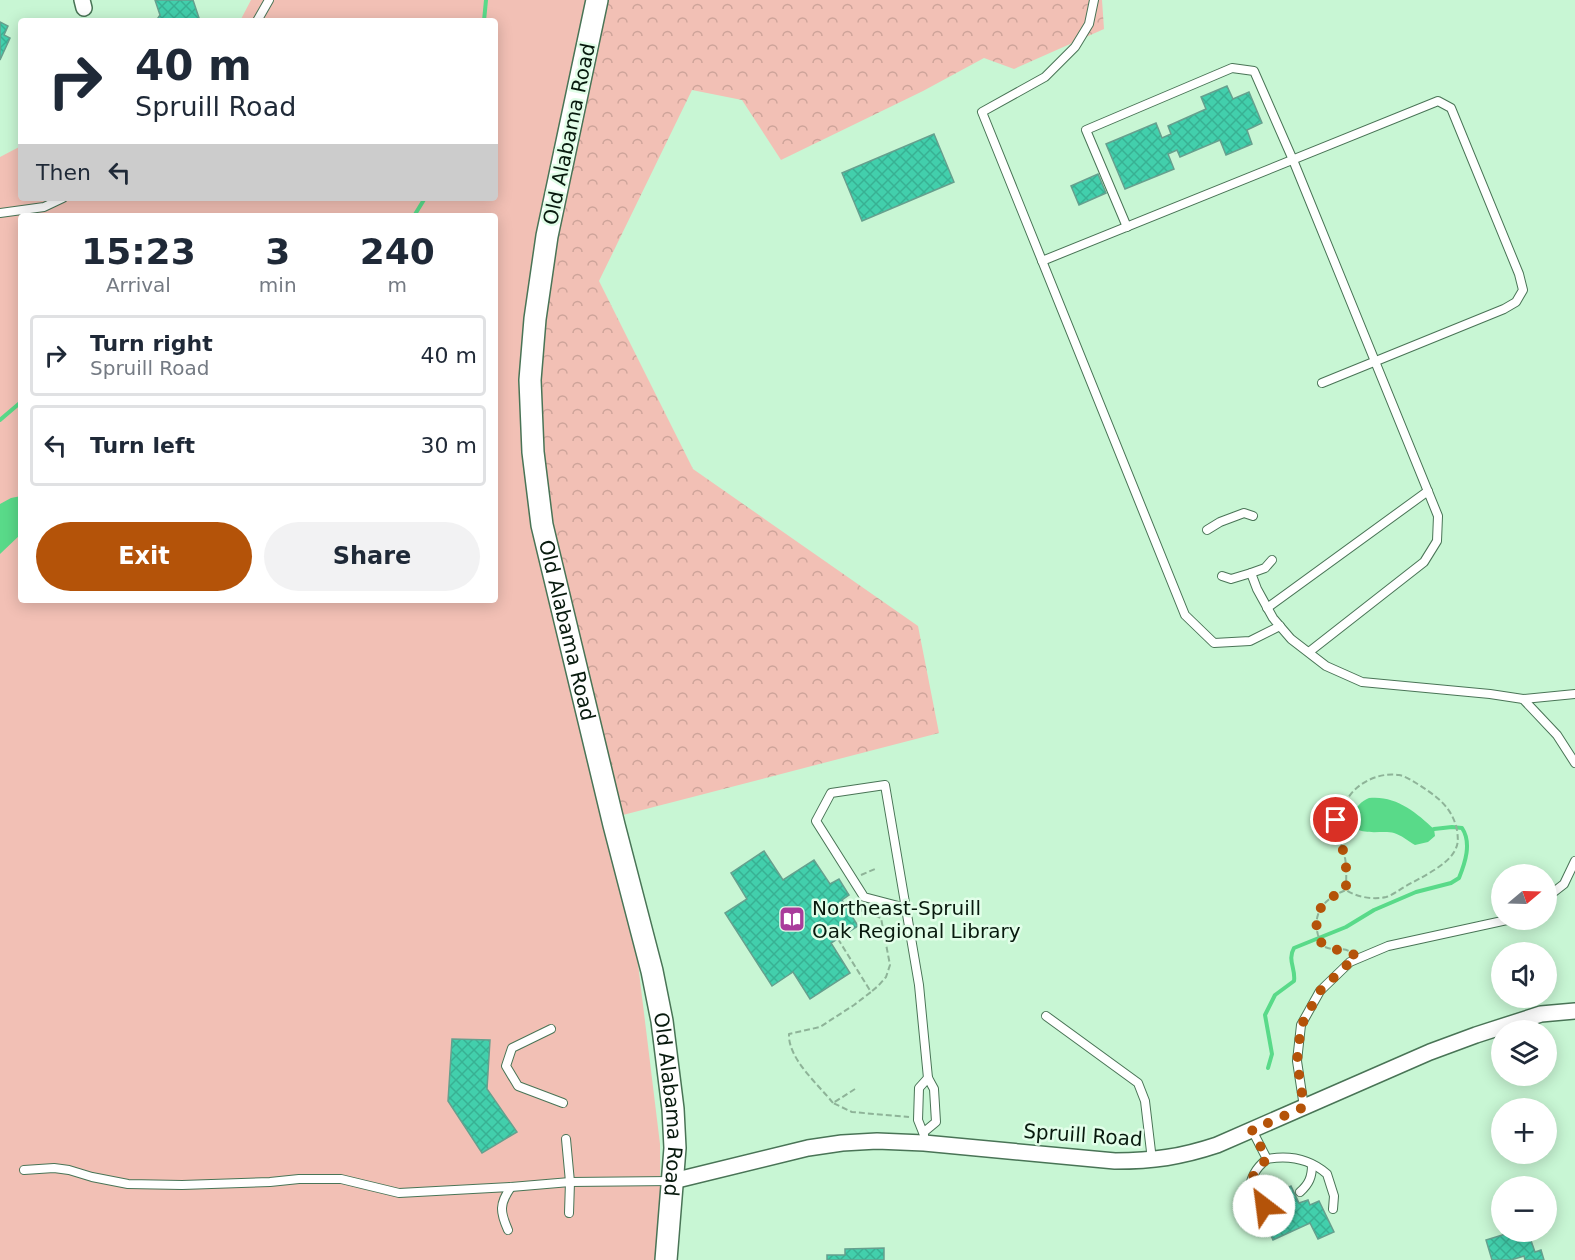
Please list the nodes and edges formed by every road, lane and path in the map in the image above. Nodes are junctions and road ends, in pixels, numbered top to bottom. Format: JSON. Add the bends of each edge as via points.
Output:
{"nodes":[{"id":1,"x":269,"y":0,"type":"edge"},
{"id":2,"x":597,"y":0,"type":"edge"},
{"id":3,"x":1094,"y":0,"type":"edge"},
{"id":4,"x":259,"y":18,"type":"edge"},
{"id":5,"x":1293,"y":160,"type":"junction"},
{"id":6,"x":57,"y":201,"type":"edge"},
{"id":7,"x":0,"y":213,"type":"edge"},
{"id":8,"x":1128,"y":227,"type":"junction"},
{"id":9,"x":1042,"y":261,"type":"junction"},
{"id":10,"x":1374,"y":361,"type":"junction"},
{"id":11,"x":1322,"y":383,"type":"dead end"},
{"id":12,"x":1428,"y":491,"type":"junction"},
{"id":13,"x":1253,"y":516,"type":"dead end"},
{"id":14,"x":1207,"y":530,"type":"dead end"},
{"id":15,"x":1272,"y":560,"type":"dead end"},
{"id":16,"x":1251,"y":573,"type":"junction"},
{"id":17,"x":1222,"y":576,"type":"dead end"},
{"id":18,"x":1267,"y":608,"type":"junction"},
{"id":19,"x":1280,"y":626,"type":"junction"},
{"id":20,"x":1309,"y":652,"type":"junction"},
{"id":21,"x":1575,"y":694,"type":"edge"},
{"id":22,"x":1522,"y":699,"type":"junction"},
{"id":23,"x":1575,"y":763,"type":"edge"},
{"id":24,"x":1575,"y":861,"type":"edge"},
{"id":25,"x":1557,"y":889,"type":"edge"},
{"id":26,"x":1346,"y":890,"type":"junction"},
{"id":27,"x":858,"y":905,"type":"dead end"},
{"id":28,"x":906,"y":908,"type":"junction"},
{"id":29,"x":1491,"y":924,"type":"edge"},
{"id":30,"x":838,"y":939,"type":"dead end"},
{"id":31,"x":1357,"y":959,"type":"junction"},
{"id":32,"x":871,"y":992,"type":"junction"},
{"id":33,"x":1575,"y":1011,"type":"edge"},
{"id":34,"x":1046,"y":1016,"type":"dead end"},
{"id":35,"x":551,"y":1029,"type":"dead end"},
{"id":36,"x":928,"y":1078,"type":"junction"},
{"id":37,"x":855,"y":1089,"type":"dead end"},
{"id":38,"x":563,"y":1102,"type":"dead end"},
{"id":39,"x":833,"y":1103,"type":"junction"},
{"id":40,"x":1304,"y":1107,"type":"junction"},
{"id":41,"x":918,"y":1117,"type":"junction"},
{"id":42,"x":1252,"y":1130,"type":"junction"},
{"id":43,"x":924,"y":1138,"type":"junction"},
{"id":44,"x":566,"y":1139,"type":"dead end"},
{"id":45,"x":1267,"y":1159,"type":"junction"},
{"id":46,"x":1152,"y":1160,"type":"junction"},
{"id":47,"x":1312,"y":1165,"type":"junction"},
{"id":48,"x":24,"y":1170,"type":"dead end"},
{"id":49,"x":673,"y":1181,"type":"junction"},
{"id":50,"x":570,"y":1182,"type":"junction"},
{"id":51,"x":511,"y":1187,"type":"junction"},
{"id":52,"x":1300,"y":1192,"type":"dead end"},
{"id":53,"x":1276,"y":1206,"type":"dead end"},
{"id":54,"x":1333,"y":1209,"type":"dead end"},
{"id":55,"x":569,"y":1213,"type":"dead end"},
{"id":56,"x":508,"y":1230,"type":"dead end"},
{"id":57,"x":666,"y":1260,"type":"edge"}],
"edges":[{"from":1,"to":4,"type":"lane"},
{"from":2,"to":49,"type":"main road","name":"Old Alabama Road","via":[[547,236],[535,319],[530,380],[533,452],[542,525],[663,1020],[673,1109]]},
{"from":3,"to":9,"type":"lane","via":[[1089,24],[1075,47],[1044,78],[982,112]]},
{"from":5,"to":8,"type":"lane"},
{"from":5,"to":8,"type":"lane","via":[[1254,71],[1232,68],[1086,130]]},
{"from":5,"to":10,"type":"lane"},
{"from":5,"to":10,"type":"lane","via":[[1438,101],[1450,108],[1519,274],[1523,290],[1516,302]]},
{"from":6,"to":7,"type":"lane","via":[[44,207]]},
{"from":8,"to":9,"type":"lane"},
{"from":9,"to":19,"type":"lane","via":[[1185,615],[1214,643],[1250,641]]},
{"from":10,"to":11,"type":"lane"},
{"from":10,"to":12,"type":"lane"},
{"from":12,"to":18,"type":"lane"},
{"from":12,"to":20,"type":"lane","via":[[1438,516],[1437,542],[1424,561]]},
{"from":13,"to":14,"type":"lane","via":[[1244,513]]},
{"from":15,"to":16,"type":"lane","via":[[1265,568]]},
{"from":16,"to":17,"type":"lane","via":[[1231,579]]},
{"from":16,"to":18,"type":"lane"},
{"from":18,"to":19,"type":"lane"},
{"from":19,"to":20,"type":"lane"},
{"from":20,"to":22,"type":"lane","via":[[1326,666],[1362,682]]},
{"from":21,"to":22,"type":"lane"},
{"from":22,"to":23,"type":"lane","via":[[1557,735]]},
{"from":24,"to":25,"type":"lane","via":[[1564,884]]},
{"from":26,"to":26,"type":"path","via":[[1360,896],[1384,897],[1447,860],[1458,839],[1450,811],[1433,794],[1399,776],[1380,776],[1353,790],[1336,820],[1346,859]]},
{"from":26,"to":31,"type":"path","via":[[1319,910],[1316,925],[1321,944],[1353,952]]},
{"from":27,"to":32,"type":"path","via":[[862,911],[880,918],[890,965],[886,977]]},
{"from":28,"to":28,"type":"lane","via":[[864,897],[816,821],[831,793],[885,785]]},
{"from":28,"to":36,"type":"lane","via":[[921,998]]},
{"from":29,"to":31,"type":"lane","via":[[1388,946]]},
{"from":30,"to":32,"type":"path"},
{"from":31,"to":40,"type":"lane","via":[[1320,991],[1301,1026],[1297,1061]]},
{"from":32,"to":39,"type":"path","via":[[820,1027],[789,1034],[794,1056]]},
{"from":33,"to":40,"type":"street","name":"Spruill Road","via":[[1541,1014],[1476,1035]]},
{"from":34,"to":46,"type":"lane","via":[[1138,1083],[1145,1101]]},
{"from":35,"to":38,"type":"lane","via":[[512,1048],[506,1066],[518,1086]]},
{"from":36,"to":41,"type":"lane","via":[[919,1088]]},
{"from":36,"to":43,"type":"lane","via":[[934,1089],[936,1122]]},
{"from":37,"to":39,"type":"path"},
{"from":39,"to":41,"type":"path","via":[[852,1112]]},
{"from":40,"to":42,"type":"street","name":"Spruill Road"},
{"from":41,"to":43,"type":"lane"},
{"from":42,"to":45,"type":"lane"},
{"from":42,"to":46,"type":"street","name":"Spruill Road","via":[[1191,1154]]},
{"from":43,"to":46,"type":"street","name":"Spruill Road","via":[[1115,1161]]},
{"from":43,"to":49,"type":"street","name":"Spruill Road","via":[[808,1148]]},
{"from":44,"to":50,"type":"lane"},
{"from":45,"to":47,"type":"lane","via":[[1281,1156]]},
{"from":45,"to":53,"type":"lane","via":[[1254,1173],[1250,1191],[1264,1206]]},
{"from":47,"to":52,"type":"lane","via":[[1309,1183]]},
{"from":47,"to":54,"type":"lane","via":[[1327,1174],[1334,1196]]},
{"from":48,"to":51,"type":"lane","via":[[69,1170],[128,1184],[341,1179],[399,1193]]},
{"from":49,"to":50,"type":"lane"},
{"from":49,"to":57,"type":"main road","name":"Old Alabama Road"},
{"from":50,"to":51,"type":"lane"},
{"from":50,"to":55,"type":"lane"},
{"from":51,"to":56,"type":"lane","via":[[502,1207]]}]}
